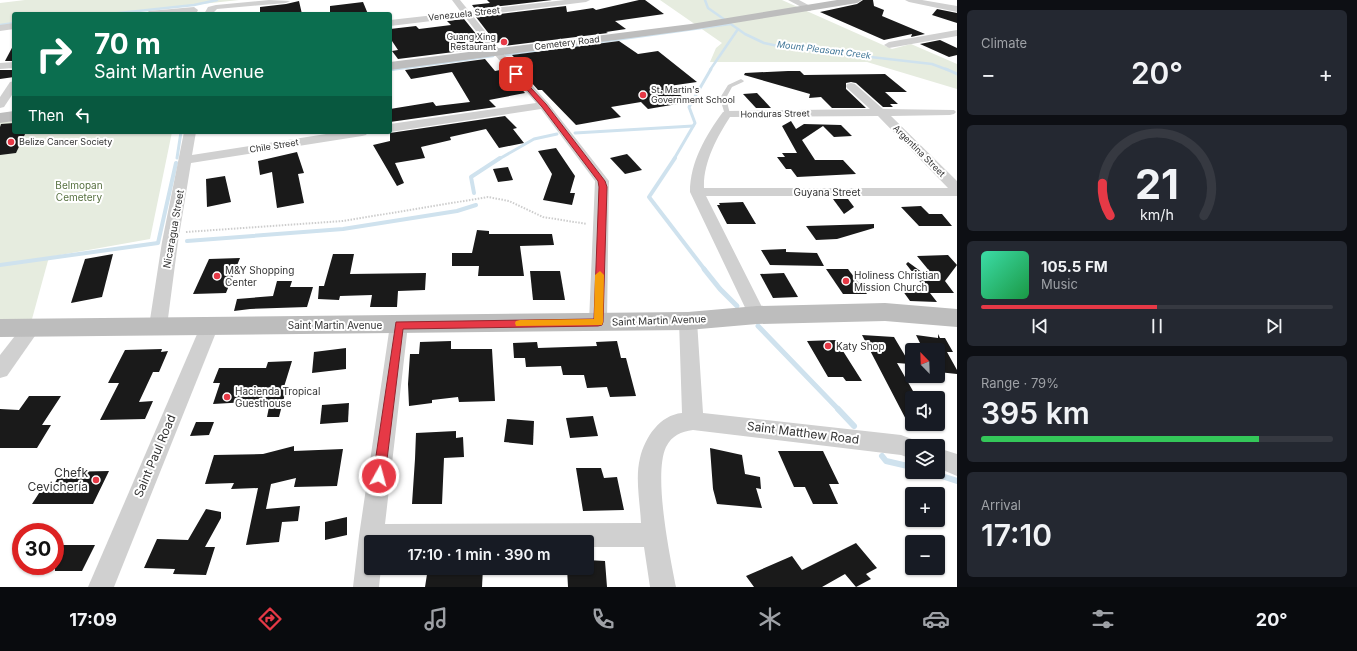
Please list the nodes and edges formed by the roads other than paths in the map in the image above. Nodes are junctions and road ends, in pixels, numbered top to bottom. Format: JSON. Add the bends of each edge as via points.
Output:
{"nodes":[{"id":1,"x":456,"y":0,"type":"edge"},
{"id":2,"x":586,"y":0,"type":"edge"},
{"id":3,"x":792,"y":0,"type":"edge"},
{"id":4,"x":857,"y":0,"type":"edge"},
{"id":5,"x":909,"y":0,"type":"edge"},
{"id":6,"x":286,"y":1,"type":"edge"},
{"id":7,"x":810,"y":8,"type":"junction"},
{"id":8,"x":957,"y":9,"type":"edge"},
{"id":9,"x":194,"y":10,"type":"dead end"},
{"id":10,"x":172,"y":12,"type":"edge"},
{"id":11,"x":209,"y":12,"type":"edge"},
{"id":12,"x":468,"y":14,"type":"junction"},
{"id":13,"x":392,"y":22,"type":"edge"},
{"id":14,"x":12,"y":26,"type":"edge"},
{"id":15,"x":0,"y":28,"type":"edge"},
{"id":16,"x":957,"y":33,"type":"edge"},
{"id":17,"x":889,"y":45,"type":"dead end"},
{"id":18,"x":497,"y":52,"type":"junction"},
{"id":19,"x":12,"y":65,"type":"edge"},
{"id":20,"x":0,"y":66,"type":"edge"},
{"id":21,"x":392,"y":66,"type":"edge"},
{"id":22,"x":741,"y":81,"type":"dead end"},
{"id":23,"x":851,"y":86,"type":"dead end"},
{"id":24,"x":12,"y":87,"type":"edge"},
{"id":25,"x":0,"y":105,"type":"edge"},
{"id":26,"x":544,"y":105,"type":"junction"},
{"id":27,"x":950,"y":112,"type":"dead end"},
{"id":28,"x":881,"y":113,"type":"junction"},
{"id":29,"x":727,"y":114,"type":"junction"},
{"id":30,"x":12,"y":116,"type":"edge"},
{"id":31,"x":0,"y":118,"type":"edge"},
{"id":32,"x":392,"y":128,"type":"edge"},
{"id":33,"x":190,"y":134,"type":"edge"},
{"id":34,"x":349,"y":134,"type":"edge"},
{"id":35,"x":186,"y":160,"type":"junction"},
{"id":36,"x":957,"y":190,"type":"edge"},
{"id":37,"x":696,"y":192,"type":"junction"},
{"id":38,"x":757,"y":315,"type":"junction"},
{"id":39,"x":957,"y":318,"type":"edge"},
{"id":40,"x":688,"y":321,"type":"junction"},
{"id":41,"x":598,"y":322,"type":"junction"},
{"id":42,"x":210,"y":325,"type":"junction"},
{"id":43,"x":399,"y":325,"type":"junction"},
{"id":44,"x":158,"y":326,"type":"junction"},
{"id":45,"x":0,"y":328,"type":"edge"},
{"id":46,"x":31,"y":328,"type":"junction"},
{"id":47,"x":0,"y":370,"type":"edge"},
{"id":48,"x":693,"y":421,"type":"junction"},
{"id":49,"x":905,"y":446,"type":"edge"},
{"id":50,"x":945,"y":461,"type":"edge"},
{"id":51,"x":957,"y":465,"type":"edge"},
{"id":52,"x":371,"y":535,"type":"edge"},
{"id":53,"x":594,"y":535,"type":"edge"},
{"id":54,"x":654,"y":535,"type":"junction"},
{"id":55,"x":367,"y":575,"type":"edge"},
{"id":56,"x":101,"y":587,"type":"edge"},
{"id":57,"x":366,"y":587,"type":"edge"},
{"id":58,"x":664,"y":587,"type":"edge"}],
"edges":[{"from":1,"to":12,"type":"street"},
{"from":2,"to":12,"type":"street","name":"Venezuela Street"},
{"from":3,"to":7,"type":"street"},
{"from":4,"to":7,"type":"street","name":"Cemetery Road"},
{"from":5,"to":8,"type":"street"},
{"from":6,"to":11,"type":"street","via":[[216,7]]},
{"from":7,"to":18,"type":"street","name":"Cemetery Road"},
{"from":9,"to":10,"type":"street"},
{"from":12,"to":13,"type":"street","name":"Venezuela Street"},
{"from":12,"to":18,"type":"street"},
{"from":14,"to":15,"type":"street"},
{"from":16,"to":17,"type":"street"},
{"from":18,"to":21,"type":"street","name":"Cemetery Road"},
{"from":18,"to":26,"type":"street"},
{"from":19,"to":20,"type":"street"},
{"from":22,"to":29,"type":"lane","via":[[730,86],[723,98]]},
{"from":23,"to":28,"type":"street","name":"Argentina Street"},
{"from":24,"to":25,"type":"street"},
{"from":26,"to":32,"type":"street"},
{"from":26,"to":41,"type":"street","via":[[602,181]]},
{"from":27,"to":28,"type":"street","name":"Honduras Street"},
{"from":28,"to":29,"type":"street","name":"Honduras Street"},
{"from":28,"to":36,"type":"street","name":"Argentina Street"},
{"from":29,"to":37,"type":"street","name":"Honduras Street","via":[[707,150],[696,183]]},
{"from":30,"to":31,"type":"street"},
{"from":33,"to":35,"type":"street","name":"Nicaragua Street"},
{"from":34,"to":35,"type":"street","name":"Chile Street"},
{"from":35,"to":44,"type":"street","name":"Nicaragua Street"},
{"from":36,"to":37,"type":"street","name":"Guyana Street"},
{"from":37,"to":38,"type":"street"},
{"from":38,"to":39,"type":"street","name":"Saint Martin Avenue","via":[[885,312]]},
{"from":38,"to":40,"type":"street","name":"Saint Martin Avenue"},
{"from":40,"to":41,"type":"street","name":"Saint Martin Avenue"},
{"from":40,"to":48,"type":"street"},
{"from":41,"to":43,"type":"street","name":"Saint Martin Avenue"},
{"from":42,"to":43,"type":"street","name":"Saint Martin Avenue"},
{"from":42,"to":44,"type":"street","name":"Saint Martin Avenue"},
{"from":42,"to":56,"type":"street","name":"Saint Paul Road"},
{"from":43,"to":52,"type":"street"},
{"from":44,"to":46,"type":"street","name":"Saint Martin Avenue"},
{"from":45,"to":46,"type":"street","name":"Saint Martin Avenue"},
{"from":46,"to":47,"type":"street"},
{"from":48,"to":49,"type":"street","name":"Saint Matthew Road"},
{"from":48,"to":54,"type":"street","name":"Saint Matthew Road","via":[[676,423],[667,430],[658,440],[651,458]]},
{"from":50,"to":51,"type":"street"},
{"from":53,"to":54,"type":"street"},
{"from":54,"to":58,"type":"street","name":"Saint Matthew Road"},
{"from":55,"to":57,"type":"street"}]}
